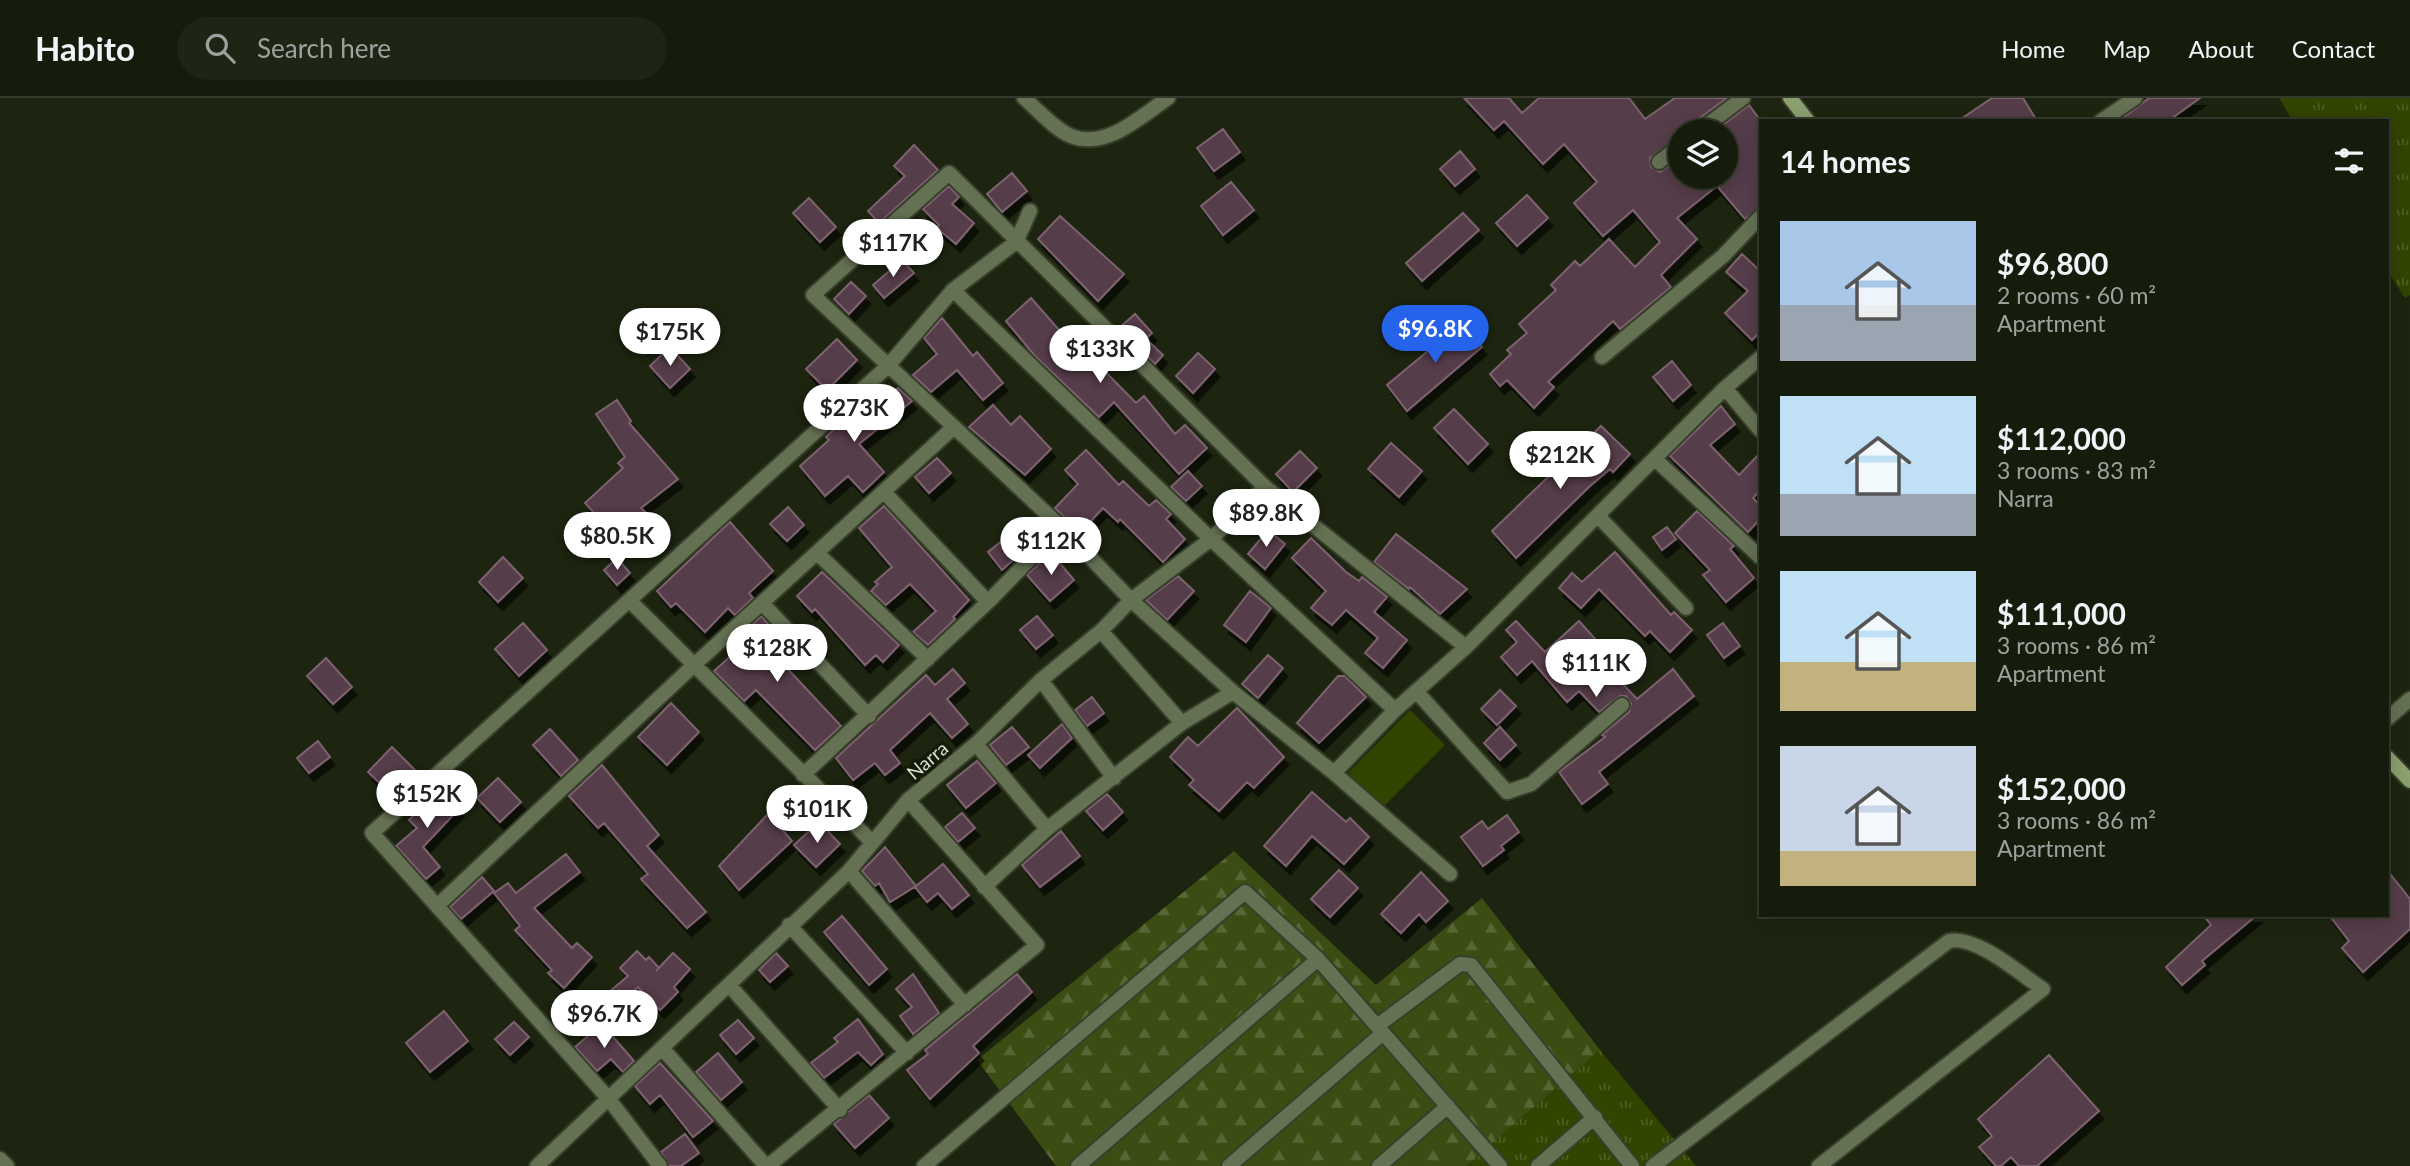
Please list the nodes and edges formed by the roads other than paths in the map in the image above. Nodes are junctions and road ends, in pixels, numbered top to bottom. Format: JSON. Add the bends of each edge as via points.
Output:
{"nodes":[{"id":1,"x":1024,"y":98,"type":"edge"},
{"id":2,"x":1168,"y":98,"type":"edge"},
{"id":3,"x":1743,"y":98,"type":"edge"},
{"id":4,"x":1790,"y":98,"type":"edge"},
{"id":5,"x":2135,"y":98,"type":"edge"},
{"id":6,"x":1715,"y":119,"type":"edge"},
{"id":7,"x":1806,"y":119,"type":"edge"},
{"id":8,"x":2104,"y":119,"type":"edge"},
{"id":9,"x":1668,"y":155,"type":"edge"},
{"id":10,"x":1659,"y":162,"type":"dead end"},
{"id":11,"x":1030,"y":211,"type":"dead end"},
{"id":12,"x":1759,"y":218,"type":"edge"},
{"id":13,"x":1016,"y":242,"type":"junction"},
{"id":14,"x":953,"y":290,"type":"junction"},
{"id":15,"x":1602,"y":357,"type":"dead end"},
{"id":16,"x":1759,"y":359,"type":"edge"},
{"id":17,"x":887,"y":367,"type":"junction"},
{"id":18,"x":1726,"y":388,"type":"junction"},
{"id":19,"x":954,"y":428,"type":"junction"},
{"id":20,"x":1759,"y":429,"type":"edge"},
{"id":21,"x":1655,"y":459,"type":"junction"},
{"id":22,"x":1265,"y":487,"type":"junction"},
{"id":23,"x":884,"y":492,"type":"junction"},
{"id":24,"x":1598,"y":516,"type":"junction"},
{"id":25,"x":1061,"y":527,"type":"junction"},
{"id":26,"x":1211,"y":539,"type":"junction"},
{"id":27,"x":817,"y":553,"type":"junction"},
{"id":28,"x":1759,"y":556,"type":"edge"},
{"id":29,"x":1131,"y":600,"type":"junction"},
{"id":30,"x":631,"y":602,"type":"junction"},
{"id":31,"x":988,"y":602,"type":"junction"},
{"id":32,"x":762,"y":603,"type":"junction"},
{"id":33,"x":1686,"y":608,"type":"dead end"},
{"id":34,"x":1101,"y":631,"type":"junction"},
{"id":35,"x":1466,"y":647,"type":"junction"},
{"id":36,"x":928,"y":659,"type":"junction"},
{"id":37,"x":694,"y":665,"type":"junction"},
{"id":38,"x":1041,"y":680,"type":"junction"},
{"id":39,"x":1416,"y":691,"type":"junction"},
{"id":40,"x":1233,"y":692,"type":"junction"},
{"id":41,"x":2410,"y":699,"type":"edge"},
{"id":42,"x":1622,"y":705,"type":"dead end"},
{"id":43,"x":1395,"y":710,"type":"junction"},
{"id":44,"x":869,"y":716,"type":"junction"},
{"id":45,"x":2389,"y":717,"type":"edge"},
{"id":46,"x":1182,"y":723,"type":"junction"},
{"id":47,"x":976,"y":744,"type":"junction"},
{"id":48,"x":2389,"y":759,"type":"edge"},
{"id":49,"x":1334,"y":773,"type":"junction"},
{"id":50,"x":803,"y":775,"type":"junction"},
{"id":51,"x":1114,"y":778,"type":"junction"},
{"id":52,"x":2410,"y":781,"type":"edge"},
{"id":53,"x":908,"y":800,"type":"junction"},
{"id":54,"x":1047,"y":829,"type":"junction"},
{"id":55,"x":872,"y":842,"type":"junction"},
{"id":56,"x":849,"y":871,"type":"junction"},
{"id":57,"x":1450,"y":874,"type":"dead end"},
{"id":58,"x":984,"y":887,"type":"junction"},
{"id":59,"x":438,"y":905,"type":"junction"},
{"id":60,"x":789,"y":925,"type":"junction"},
{"id":61,"x":1318,"y":959,"type":"junction"},
{"id":62,"x":729,"y":985,"type":"junction"},
{"id":63,"x":965,"y":1005,"type":"junction"},
{"id":64,"x":1380,"y":1029,"type":"junction"},
{"id":65,"x":663,"y":1048,"type":"junction"},
{"id":66,"x":907,"y":1053,"type":"junction"},
{"id":67,"x":608,"y":1098,"type":"junction"},
{"id":68,"x":1448,"y":1106,"type":"junction"},
{"id":69,"x":840,"y":1110,"type":"junction"},
{"id":70,"x":1595,"y":1117,"type":"junction"},
{"id":71,"x":0,"y":1158,"type":"edge"},
{"id":72,"x":541,"y":1165,"type":"edge"},
{"id":73,"x":7,"y":1166,"type":"edge"},
{"id":74,"x":660,"y":1166,"type":"edge"},
{"id":75,"x":767,"y":1166,"type":"edge"},
{"id":76,"x":925,"y":1166,"type":"edge"},
{"id":77,"x":1078,"y":1166,"type":"edge"},
{"id":78,"x":1229,"y":1166,"type":"edge"},
{"id":79,"x":1379,"y":1166,"type":"edge"},
{"id":80,"x":1500,"y":1166,"type":"edge"},
{"id":81,"x":1538,"y":1166,"type":"edge"},
{"id":82,"x":1632,"y":1166,"type":"edge"},
{"id":83,"x":1653,"y":1166,"type":"edge"},
{"id":84,"x":1819,"y":1166,"type":"edge"}],
"edges":[{"from":1,"to":2,"type":"street","via":[[1069,135],[1092,141],[1115,134]]},
{"from":3,"to":6,"type":"street"},
{"from":4,"to":7,"type":"street"},
{"from":5,"to":8,"type":"street"},
{"from":9,"to":10,"type":"street"},
{"from":11,"to":13,"type":"street"},
{"from":12,"to":15,"type":"street","via":[[1723,256]]},
{"from":13,"to":14,"type":"street"},
{"from":13,"to":17,"type":"street","via":[[949,173],[813,295]]},
{"from":13,"to":22,"type":"street"},
{"from":14,"to":17,"type":"street"},
{"from":14,"to":26,"type":"street"},
{"from":16,"to":18,"type":"street"},
{"from":17,"to":19,"type":"street"},
{"from":17,"to":30,"type":"street"},
{"from":18,"to":20,"type":"street"},
{"from":18,"to":21,"type":"street"},
{"from":19,"to":23,"type":"street"},
{"from":19,"to":25,"type":"street"},
{"from":21,"to":24,"type":"street"},
{"from":21,"to":28,"type":"street"},
{"from":22,"to":26,"type":"street","name":"Narra"},
{"from":22,"to":35,"type":"street"},
{"from":23,"to":27,"type":"street"},
{"from":23,"to":31,"type":"street"},
{"from":24,"to":33,"type":"street"},
{"from":24,"to":35,"type":"street"},
{"from":25,"to":29,"type":"street"},
{"from":25,"to":31,"type":"street"},
{"from":26,"to":29,"type":"street","name":"Narra"},
{"from":26,"to":43,"type":"street"},
{"from":27,"to":32,"type":"street"},
{"from":27,"to":36,"type":"street"},
{"from":29,"to":34,"type":"street","name":"Narra"},
{"from":29,"to":40,"type":"street"},
{"from":30,"to":37,"type":"street"},
{"from":30,"to":59,"type":"street","via":[[372,834]]},
{"from":31,"to":36,"type":"street"},
{"from":32,"to":37,"type":"street"},
{"from":32,"to":44,"type":"street"},
{"from":34,"to":38,"type":"street","name":"Narra"},
{"from":34,"to":46,"type":"street"},
{"from":35,"to":39,"type":"street"},
{"from":36,"to":44,"type":"street"},
{"from":37,"to":50,"type":"street"},
{"from":37,"to":59,"type":"street"},
{"from":38,"to":47,"type":"street","name":"Narra"},
{"from":38,"to":51,"type":"street"},
{"from":39,"to":42,"type":"street","via":[[1507,792],[1531,784]]},
{"from":39,"to":43,"type":"street"},
{"from":40,"to":46,"type":"street"},
{"from":40,"to":49,"type":"street"},
{"from":41,"to":45,"type":"street"},
{"from":43,"to":49,"type":"street"},
{"from":44,"to":50,"type":"street"},
{"from":46,"to":51,"type":"street"},
{"from":47,"to":53,"type":"street","name":"Narra"},
{"from":47,"to":54,"type":"street"},
{"from":48,"to":52,"type":"street"},
{"from":49,"to":57,"type":"street"},
{"from":50,"to":55,"type":"street"},
{"from":51,"to":54,"type":"street"},
{"from":53,"to":55,"type":"street","name":"Narra"},
{"from":53,"to":58,"type":"street"},
{"from":54,"to":58,"type":"street"},
{"from":55,"to":56,"type":"street","name":"Narra"},
{"from":56,"to":60,"type":"street","name":"Narra"},
{"from":56,"to":63,"type":"street"},
{"from":58,"to":63,"type":"street","via":[[1037,945]]},
{"from":59,"to":67,"type":"street"},
{"from":60,"to":62,"type":"street","name":"Narra"},
{"from":60,"to":66,"type":"street"},
{"from":61,"to":64,"type":"street"},
{"from":61,"to":76,"type":"street","via":[[1248,893],[1242,893]]},
{"from":61,"to":77,"type":"street"},
{"from":62,"to":65,"type":"street","name":"Narra"},
{"from":62,"to":69,"type":"street"},
{"from":63,"to":66,"type":"street"},
{"from":64,"to":68,"type":"street"},
{"from":64,"to":70,"type":"street","via":[[1460,964],[1471,965]]},
{"from":64,"to":78,"type":"street"},
{"from":65,"to":67,"type":"street","name":"Narra"},
{"from":65,"to":75,"type":"street"},
{"from":66,"to":69,"type":"street"},
{"from":67,"to":72,"type":"street","name":"Narra"},
{"from":67,"to":74,"type":"street"},
{"from":68,"to":79,"type":"street"},
{"from":68,"to":80,"type":"street"},
{"from":69,"to":75,"type":"street"},
{"from":70,"to":81,"type":"street"},
{"from":70,"to":82,"type":"street"},
{"from":71,"to":73,"type":"street"},
{"from":83,"to":84,"type":"street","via":[[1950,941],[1974,943],[2043,989]]}]}
